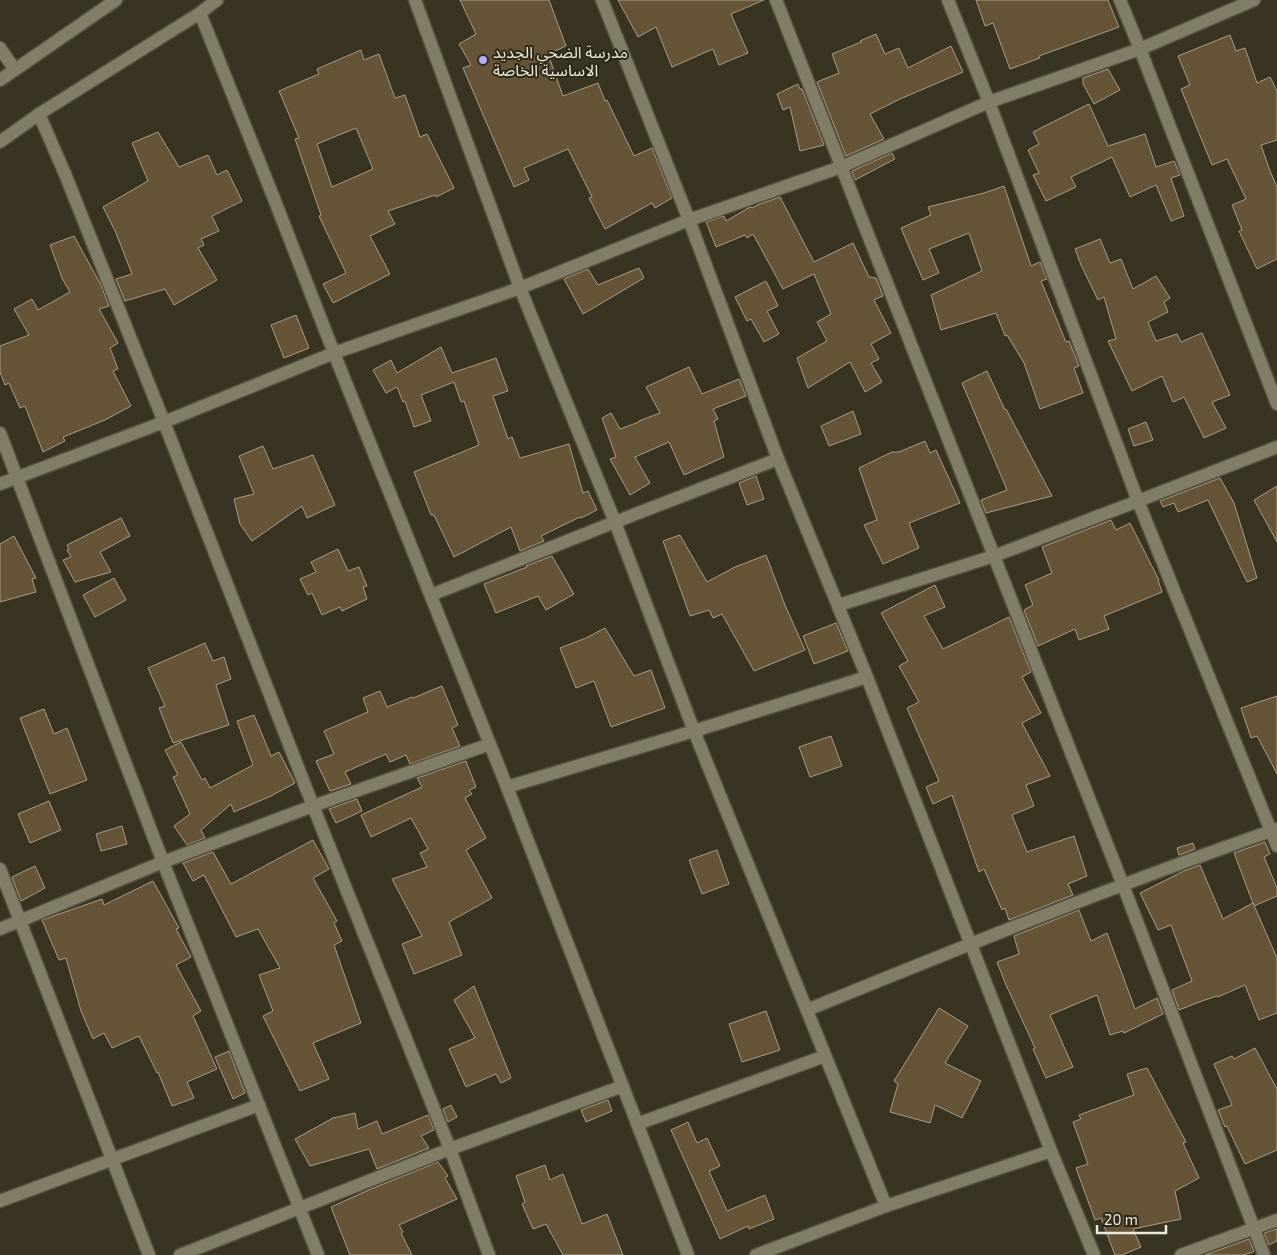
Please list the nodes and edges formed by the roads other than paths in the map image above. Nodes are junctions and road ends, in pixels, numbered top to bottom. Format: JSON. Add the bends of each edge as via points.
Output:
{"nodes":[{"id":1,"x":116,"y":0,"type":"edge"},
{"id":2,"x":217,"y":0,"type":"edge"},
{"id":3,"x":415,"y":0,"type":"edge"},
{"id":4,"x":602,"y":0,"type":"edge"},
{"id":5,"x":776,"y":0,"type":"edge"},
{"id":6,"x":948,"y":0,"type":"edge"},
{"id":7,"x":1120,"y":0,"type":"edge"},
{"id":8,"x":1254,"y":0,"type":"edge"},
{"id":9,"x":200,"y":13,"type":"junction"},
{"id":10,"x":0,"y":48,"type":"edge"},
{"id":11,"x":1140,"y":49,"type":"junction"},
{"id":12,"x":15,"y":70,"type":"junction"},
{"id":13,"x":0,"y":80,"type":"edge"},
{"id":14,"x":989,"y":102,"type":"junction"},
{"id":15,"x":39,"y":114,"type":"junction"},
{"id":16,"x":0,"y":142,"type":"edge"},
{"id":17,"x":841,"y":167,"type":"junction"},
{"id":18,"x":689,"y":220,"type":"junction"},
{"id":19,"x":520,"y":288,"type":"junction"},
{"id":20,"x":334,"y":353,"type":"junction"},
{"id":21,"x":1277,"y":404,"type":"edge"},
{"id":22,"x":164,"y":422,"type":"junction"},
{"id":23,"x":0,"y":433,"type":"edge"},
{"id":24,"x":1277,"y":446,"type":"edge"},
{"id":25,"x":778,"y":459,"type":"junction"},
{"id":26,"x":17,"y":477,"type":"junction"},
{"id":27,"x":0,"y":484,"type":"edge"},
{"id":28,"x":1138,"y":501,"type":"junction"},
{"id":29,"x":615,"y":522,"type":"junction"},
{"id":30,"x":994,"y":556,"type":"junction"},
{"id":31,"x":431,"y":595,"type":"junction"},
{"id":32,"x":839,"y":605,"type":"junction"},
{"id":33,"x":868,"y":677,"type":"junction"},
{"id":34,"x":694,"y":731,"type":"junction"},
{"id":35,"x":490,"y":744,"type":"junction"},
{"id":36,"x":507,"y":788,"type":"junction"},
{"id":37,"x":313,"y":806,"type":"junction"},
{"id":38,"x":1274,"y":830,"type":"edge"},
{"id":39,"x":1277,"y":846,"type":"edge"},
{"id":40,"x":164,"y":862,"type":"junction"},
{"id":41,"x":0,"y":869,"type":"edge"},
{"id":42,"x":1123,"y":885,"type":"junction"},
{"id":43,"x":20,"y":922,"type":"junction"},
{"id":44,"x":0,"y":929,"type":"edge"},
{"id":45,"x":970,"y":944,"type":"junction"},
{"id":46,"x":807,"y":1010,"type":"junction"},
{"id":47,"x":825,"y":1056,"type":"junction"},
{"id":48,"x":622,"y":1086,"type":"junction"},
{"id":49,"x":259,"y":1105,"type":"junction"},
{"id":50,"x":637,"y":1124,"type":"junction"},
{"id":51,"x":450,"y":1148,"type":"junction"},
{"id":52,"x":1051,"y":1151,"type":"junction"},
{"id":53,"x":112,"y":1159,"type":"junction"},
{"id":54,"x":0,"y":1200,"type":"edge"},
{"id":55,"x":886,"y":1206,"type":"junction"},
{"id":56,"x":300,"y":1208,"type":"junction"},
{"id":57,"x":1277,"y":1220,"type":"edge"},
{"id":58,"x":1253,"y":1229,"type":"junction"},
{"id":59,"x":148,"y":1255,"type":"edge"},
{"id":60,"x":180,"y":1255,"type":"edge"},
{"id":61,"x":318,"y":1255,"type":"edge"},
{"id":62,"x":489,"y":1255,"type":"edge"},
{"id":63,"x":688,"y":1255,"type":"edge"},
{"id":64,"x":756,"y":1255,"type":"edge"},
{"id":65,"x":1094,"y":1255,"type":"edge"},
{"id":66,"x":1182,"y":1255,"type":"edge"},
{"id":67,"x":1264,"y":1255,"type":"edge"}],
"edges":[{"from":1,"to":12,"type":"street"},
{"from":2,"to":9,"type":"street"},
{"from":3,"to":19,"type":"street"},
{"from":4,"to":18,"type":"street"},
{"from":5,"to":17,"type":"street"},
{"from":6,"to":14,"type":"street"},
{"from":7,"to":11,"type":"street"},
{"from":8,"to":11,"type":"street"},
{"from":9,"to":15,"type":"street"},
{"from":9,"to":20,"type":"street"},
{"from":10,"to":12,"type":"street"},
{"from":11,"to":14,"type":"street"},
{"from":11,"to":21,"type":"street"},
{"from":12,"to":13,"type":"street"},
{"from":14,"to":17,"type":"street"},
{"from":14,"to":28,"type":"street"},
{"from":15,"to":16,"type":"street"},
{"from":15,"to":22,"type":"street"},
{"from":17,"to":18,"type":"street"},
{"from":17,"to":30,"type":"street"},
{"from":18,"to":19,"type":"street"},
{"from":18,"to":25,"type":"street"},
{"from":19,"to":20,"type":"street"},
{"from":19,"to":29,"type":"street"},
{"from":20,"to":22,"type":"street"},
{"from":20,"to":31,"type":"street"},
{"from":22,"to":26,"type":"street"},
{"from":22,"to":37,"type":"street"},
{"from":23,"to":26,"type":"street"},
{"from":24,"to":28,"type":"street"},
{"from":25,"to":29,"type":"street"},
{"from":25,"to":32,"type":"street"},
{"from":26,"to":27,"type":"street"},
{"from":26,"to":40,"type":"street"},
{"from":28,"to":30,"type":"street"},
{"from":28,"to":38,"type":"street"},
{"from":29,"to":31,"type":"street"},
{"from":29,"to":34,"type":"street"},
{"from":30,"to":32,"type":"street"},
{"from":30,"to":42,"type":"street"},
{"from":31,"to":35,"type":"street"},
{"from":32,"to":33,"type":"street"},
{"from":33,"to":34,"type":"street"},
{"from":33,"to":45,"type":"street"},
{"from":34,"to":36,"type":"street"},
{"from":34,"to":46,"type":"street"},
{"from":35,"to":36,"type":"street"},
{"from":35,"to":37,"type":"street"},
{"from":36,"to":48,"type":"street"},
{"from":37,"to":40,"type":"street"},
{"from":37,"to":51,"type":"street"},
{"from":38,"to":39,"type":"street"},
{"from":38,"to":42,"type":"street"},
{"from":40,"to":43,"type":"street"},
{"from":40,"to":49,"type":"street"},
{"from":41,"to":43,"type":"street"},
{"from":42,"to":45,"type":"street"},
{"from":42,"to":58,"type":"street"},
{"from":43,"to":44,"type":"street"},
{"from":43,"to":53,"type":"street"},
{"from":45,"to":46,"type":"street"},
{"from":45,"to":52,"type":"street"},
{"from":46,"to":47,"type":"street"},
{"from":47,"to":50,"type":"street"},
{"from":47,"to":55,"type":"street"},
{"from":48,"to":50,"type":"street"},
{"from":48,"to":51,"type":"street"},
{"from":49,"to":53,"type":"street"},
{"from":49,"to":56,"type":"street"},
{"from":50,"to":63,"type":"street"},
{"from":51,"to":56,"type":"street"},
{"from":51,"to":62,"type":"street"},
{"from":52,"to":55,"type":"street"},
{"from":52,"to":65,"type":"street"},
{"from":53,"to":54,"type":"street"},
{"from":53,"to":59,"type":"street"},
{"from":55,"to":64,"type":"street"},
{"from":56,"to":60,"type":"street"},
{"from":56,"to":61,"type":"street"},
{"from":57,"to":58,"type":"street"},
{"from":58,"to":66,"type":"street"},
{"from":58,"to":67,"type":"street"}]}
